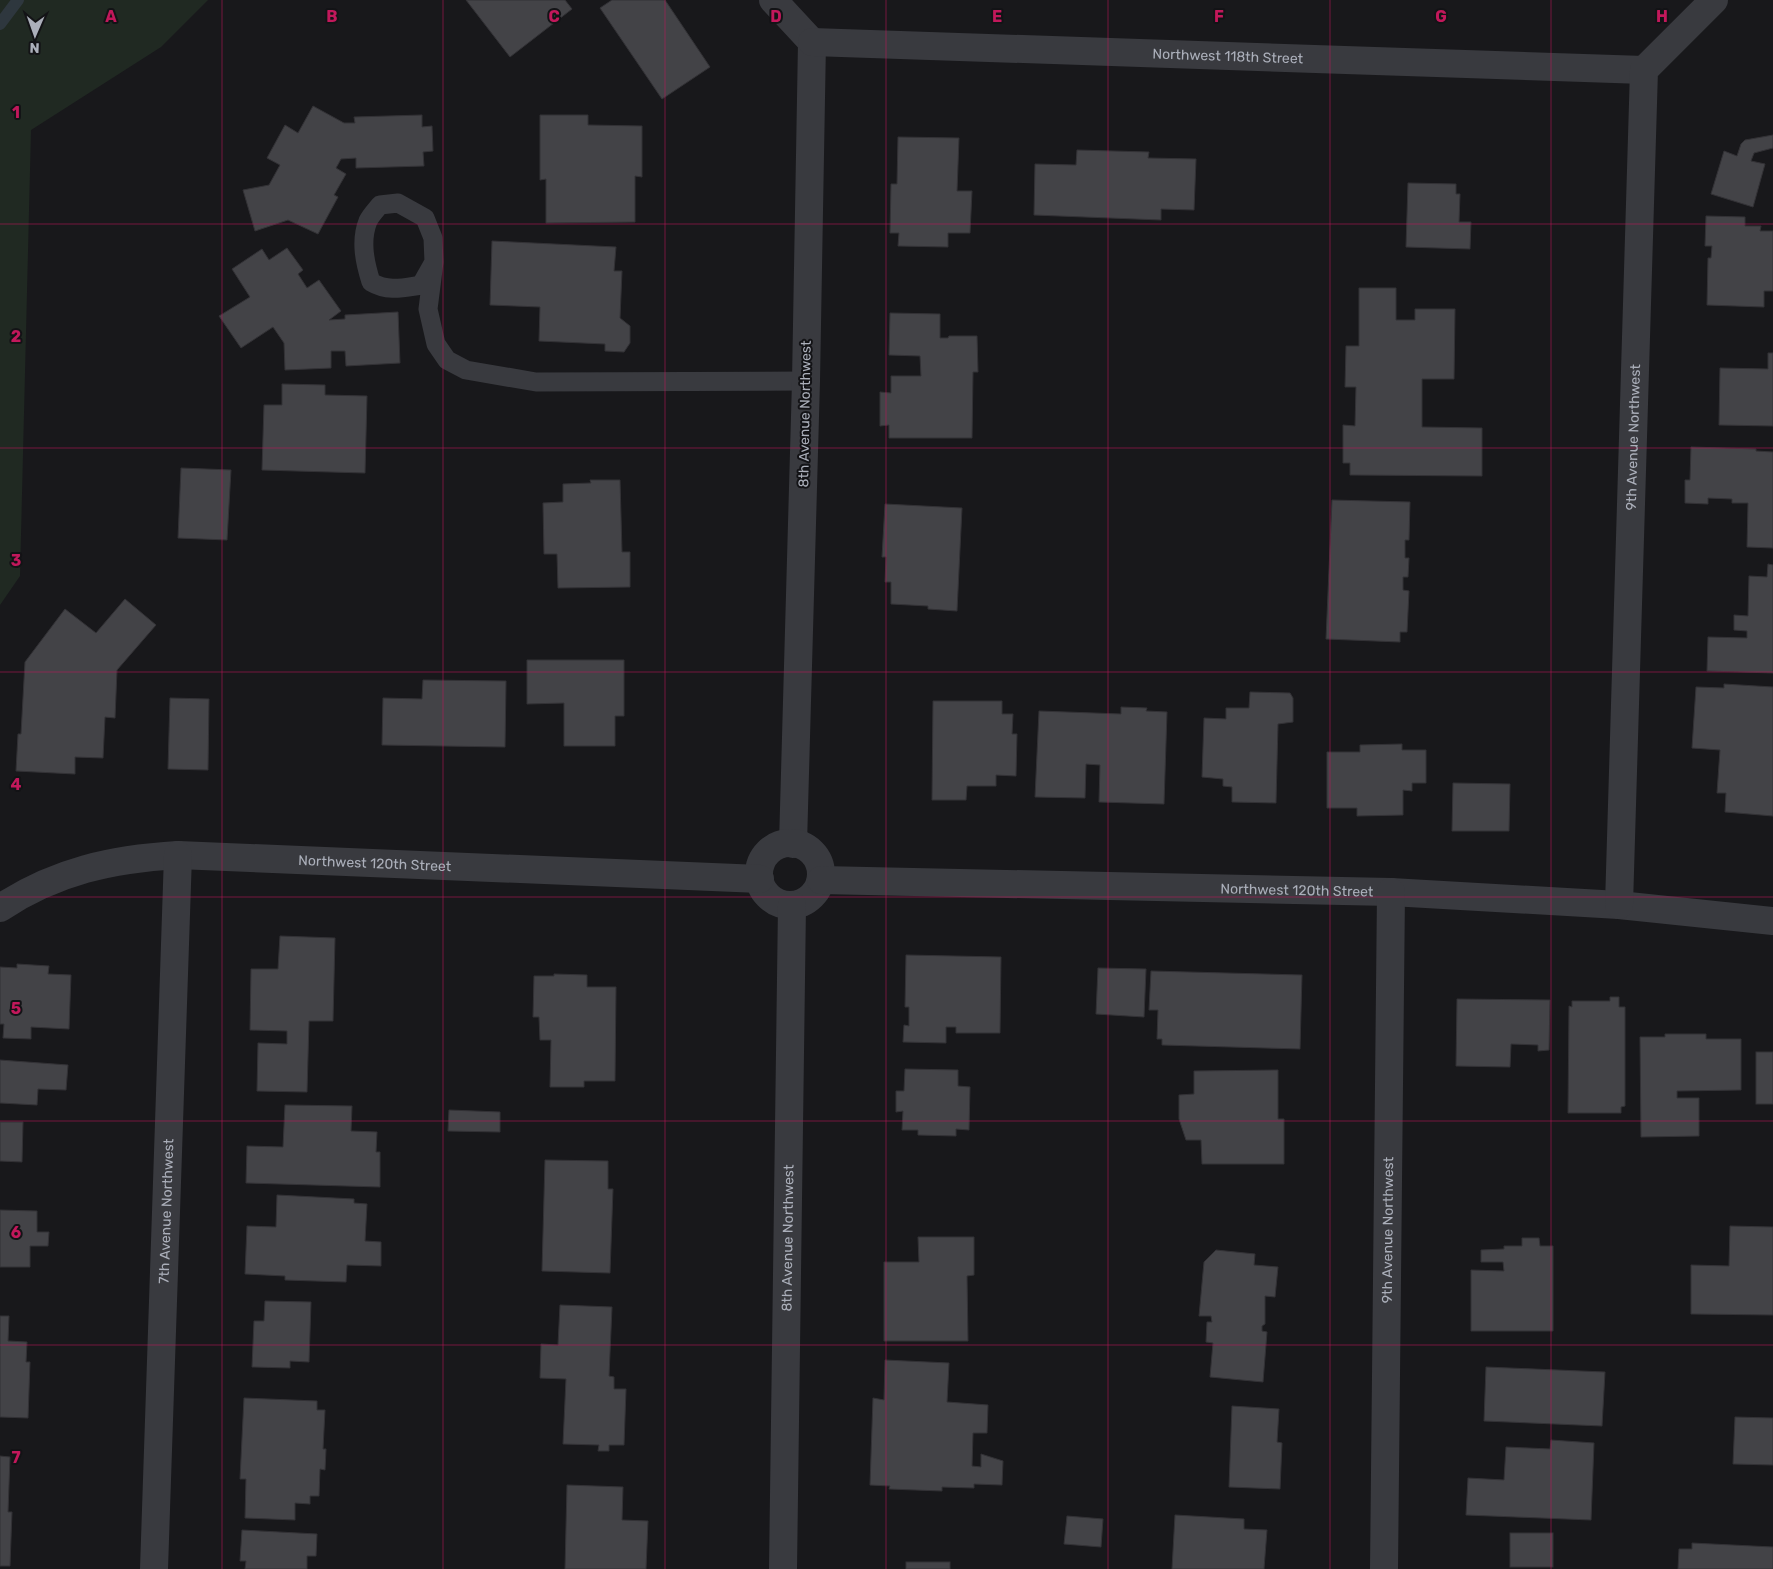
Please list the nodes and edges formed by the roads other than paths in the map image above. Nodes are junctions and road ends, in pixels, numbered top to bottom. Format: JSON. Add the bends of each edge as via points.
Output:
{"nodes":[{"id":1,"x":773,"y":0,"type":"edge"},
{"id":2,"x":1714,"y":0,"type":"edge"},
{"id":3,"x":812,"y":42,"type":"junction"},
{"id":4,"x":1644,"y":70,"type":"junction"},
{"id":5,"x":434,"y":262,"type":"junction"},
{"id":6,"x":806,"y":381,"type":"junction"},
{"id":7,"x":793,"y":844,"type":"junction"},
{"id":8,"x":178,"y":856,"type":"junction"},
{"id":9,"x":760,"y":879,"type":"junction"},
{"id":10,"x":821,"y":880,"type":"junction"},
{"id":11,"x":1391,"y":892,"type":"junction"},
{"id":12,"x":792,"y":905,"type":"junction"},
{"id":13,"x":1619,"y":905,"type":"junction"},
{"id":14,"x":0,"y":908,"type":"edge"},
{"id":15,"x":1773,"y":921,"type":"edge"},
{"id":16,"x":154,"y":1569,"type":"edge"},
{"id":17,"x":782,"y":1569,"type":"edge"},
{"id":18,"x":1384,"y":1569,"type":"edge"}],
"edges":[{"from":1,"to":3,"type":"street"},
{"from":2,"to":4,"type":"street"},
{"from":3,"to":4,"type":"street","name":"Northwest 118th Street"},
{"from":3,"to":6,"type":"street","name":"8th Avenue Northwest"},
{"from":4,"to":13,"type":"street","name":"9th Avenue Northwest"},
{"from":5,"to":5,"type":"lane","via":[[434,238],[426,218],[398,203],[380,205],[369,220],[364,238],[364,260],[371,282],[381,288],[421,285]]},
{"from":5,"to":6,"type":"lane","via":[[428,310],[436,344],[447,360],[466,370],[536,382]]},
{"from":6,"to":7,"type":"street","name":"8th Avenue Northwest"},
{"from":7,"to":9,"type":"street","via":[[773,848],[761,864]]},
{"from":7,"to":10,"type":"street","via":[[803,846],[818,860]]},
{"from":8,"to":9,"type":"street","name":"Northwest 120th Street"},
{"from":8,"to":14,"type":"street","name":"Northwest 120th Street","via":[[139,858],[91,867],[54,878]]},
{"from":8,"to":16,"type":"street","name":"7th Avenue Northwest"},
{"from":9,"to":12,"type":"street","via":[[773,900]]},
{"from":10,"to":11,"type":"street","name":"Northwest 120th Street"},
{"from":10,"to":12,"type":"street","via":[[811,897]]},
{"from":11,"to":13,"type":"street","name":"Northwest 120th Street"},
{"from":11,"to":18,"type":"street","name":"9th Avenue Northwest"},
{"from":12,"to":17,"type":"street","name":"8th Avenue Northwest"},
{"from":13,"to":15,"type":"street","name":"Northwest 120th Street"}]}
